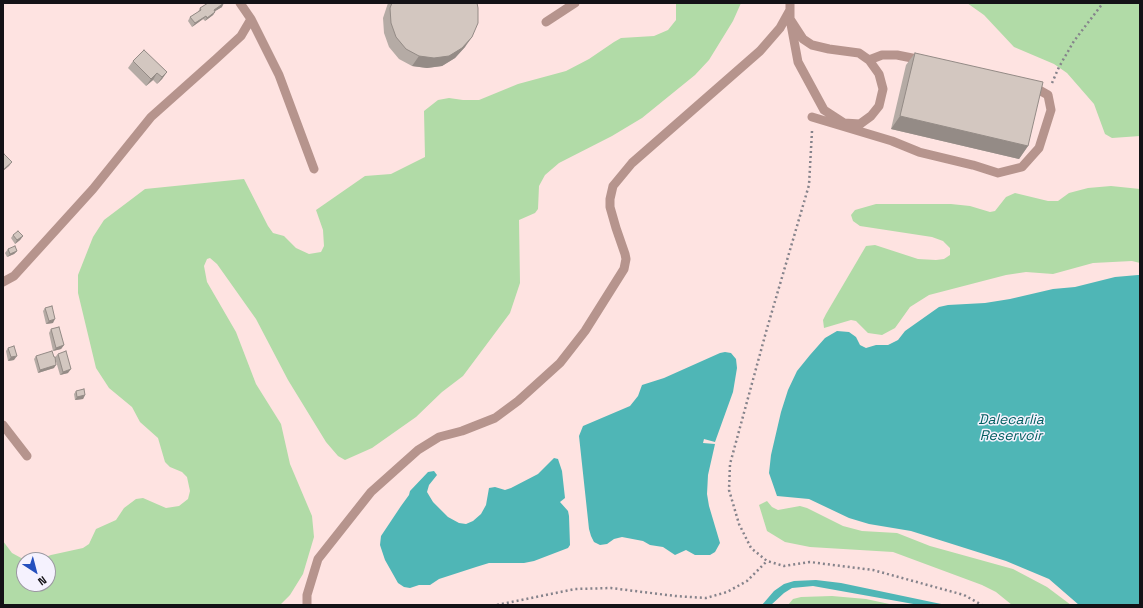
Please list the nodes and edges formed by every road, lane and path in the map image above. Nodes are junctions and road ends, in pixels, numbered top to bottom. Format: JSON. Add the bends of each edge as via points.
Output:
{"nodes":[{"id":1,"x":240,"y":3,"type":"edge"},
{"id":2,"x":575,"y":3,"type":"edge"},
{"id":3,"x":1103,"y":3,"type":"edge"},
{"id":4,"x":790,"y":11,"type":"edge"},
{"id":5,"x":251,"y":19,"type":"junction"},
{"id":6,"x":546,"y":22,"type":"dead end"},
{"id":7,"x":869,"y":60,"type":"junction"},
{"id":8,"x":934,"y":63,"type":"edge"},
{"id":9,"x":1025,"y":83,"type":"edge"},
{"id":10,"x":1048,"y":95,"type":"junction"},
{"id":11,"x":812,"y":117,"type":"joint"},
{"id":12,"x":314,"y":169,"type":"dead end"},
{"id":13,"x":3,"y":282,"type":"edge"},
{"id":14,"x":3,"y":425,"type":"edge"},
{"id":15,"x":26,"y":456,"type":"dead end"},
{"id":16,"x":767,"y":561,"type":"junction"},
{"id":17,"x":307,"y":605,"type":"edge"},
{"id":18,"x":497,"y":605,"type":"edge"},
{"id":19,"x":982,"y":605,"type":"edge"}],
"edges":[{"from":1,"to":5,"type":"lane"},
{"from":2,"to":6,"type":"lane"},
{"from":3,"to":10,"type":"path","via":[[1058,67]]},
{"from":4,"to":7,"type":"lane","via":[[803,38],[812,45],[859,53]]},
{"from":4,"to":7,"type":"lane","via":[[798,62],[824,110],[844,123],[860,124],[872,116],[878,106],[882,89],[878,74]]},
{"from":4,"to":17,"type":"lane","via":[[780,28],[760,51],[632,163],[613,186],[610,206],[625,254],[624,269],[585,331],[560,363],[495,418],[439,437],[418,450],[371,492],[318,559],[307,595]]},
{"from":5,"to":12,"type":"lane","via":[[279,75]]},
{"from":5,"to":13,"type":"lane","via":[[241,36],[151,116],[93,189],[14,276]]},
{"from":7,"to":8,"type":"lane","via":[[882,55],[897,55]]},
{"from":9,"to":10,"type":"lane"},
{"from":10,"to":11,"type":"lane","via":[[1051,110],[1039,148],[1022,167],[998,173],[919,152],[892,141]]},
{"from":11,"to":16,"type":"path","via":[[809,185],[730,464],[729,490],[739,524],[751,548]]},
{"from":14,"to":15,"type":"lane"},
{"from":16,"to":18,"type":"path","via":[[747,581],[726,592],[706,598],[611,588],[575,589]]},
{"from":16,"to":19,"type":"path","via":[[784,566],[810,562],[872,570],[964,595]]}]}
